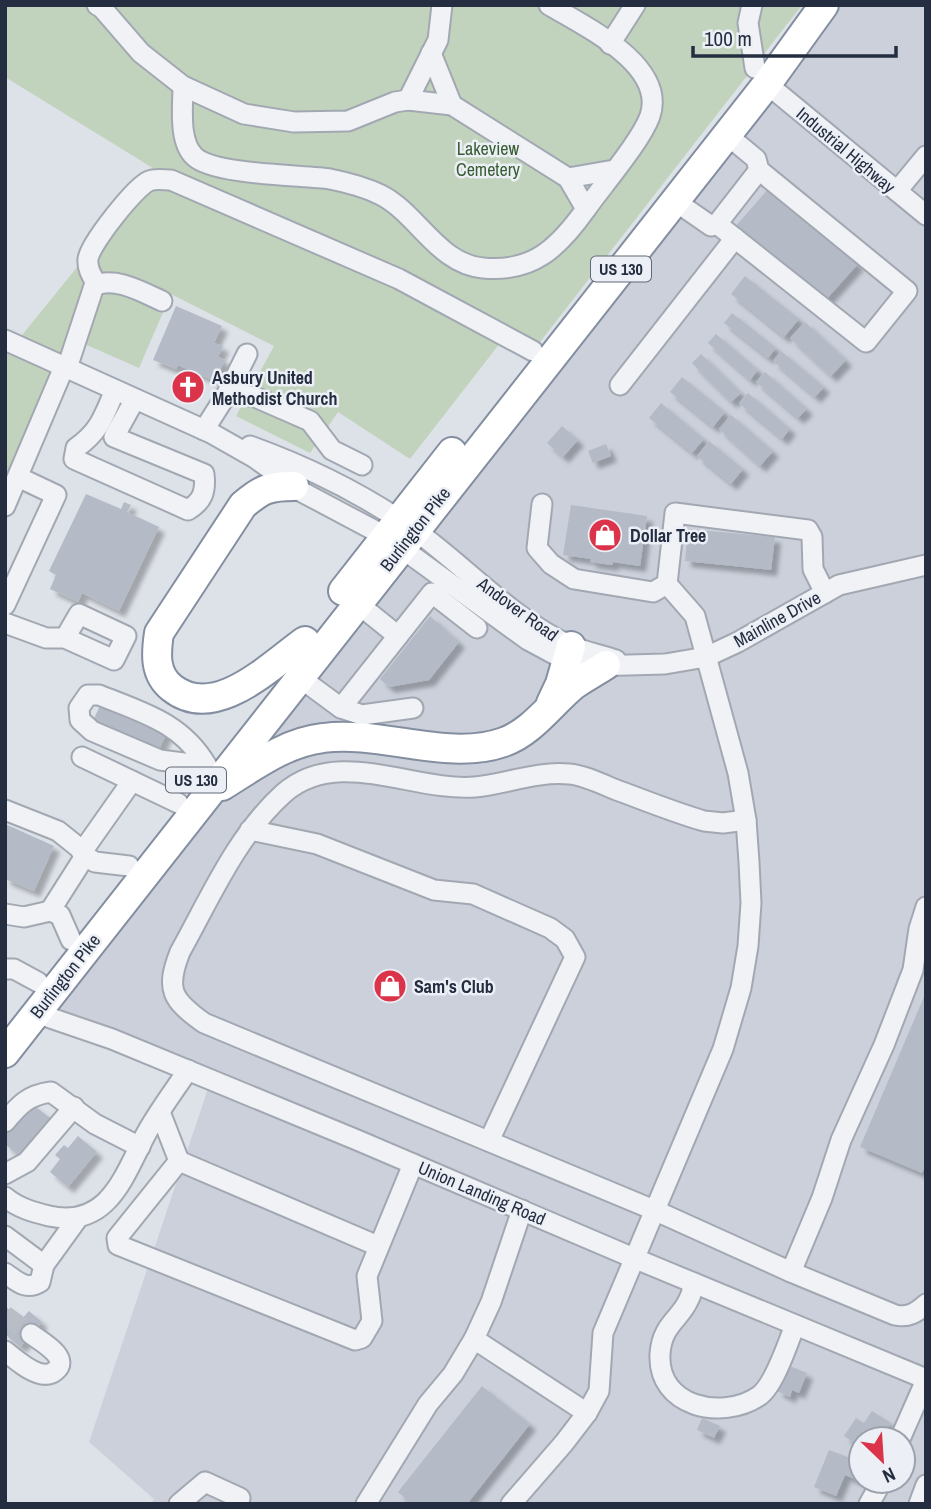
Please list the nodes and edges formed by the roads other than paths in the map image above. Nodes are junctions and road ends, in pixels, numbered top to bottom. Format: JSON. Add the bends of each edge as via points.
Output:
{"nodes":[{"id":1,"x":442,"y":5,"type":"edge"},
{"id":2,"x":550,"y":5,"type":"edge"},
{"id":3,"x":635,"y":5,"type":"edge"},
{"id":4,"x":752,"y":5,"type":"edge"},
{"id":5,"x":802,"y":5,"type":"edge"},
{"id":6,"x":824,"y":5,"type":"edge"},
{"id":7,"x":100,"y":6,"type":"edge"},
{"id":8,"x":610,"y":44,"type":"junction"},
{"id":9,"x":431,"y":53,"type":"junction"},
{"id":10,"x":761,"y":76,"type":"junction"},
{"id":11,"x":183,"y":86,"type":"junction"},
{"id":12,"x":408,"y":100,"type":"junction"},
{"id":13,"x":452,"y":105,"type":"junction"},
{"id":14,"x":726,"y":135,"type":"junction"},
{"id":15,"x":926,"y":156,"type":"edge"},
{"id":16,"x":614,"y":170,"type":"junction"},
{"id":17,"x":760,"y":170,"type":"junction"},
{"id":18,"x":568,"y":178,"type":"junction"},
{"id":19,"x":897,"y":191,"type":"junction"},
{"id":20,"x":675,"y":201,"type":"junction"},
{"id":21,"x":586,"y":209,"type":"junction"},
{"id":22,"x":926,"y":215,"type":"edge"},
{"id":23,"x":717,"y":224,"type":"junction"},
{"id":24,"x":735,"y":238,"type":"junction"},
{"id":25,"x":97,"y":285,"type":"junction"},
{"id":26,"x":162,"y":301,"type":"dead end"},
{"id":27,"x":5,"y":340,"type":"edge"},
{"id":28,"x":534,"y":351,"type":"junction"},
{"id":29,"x":247,"y":354,"type":"dead end"},
{"id":30,"x":66,"y":367,"type":"junction"},
{"id":31,"x":620,"y":385,"type":"dead end"},
{"id":32,"x":115,"y":390,"type":"junction"},
{"id":33,"x":228,"y":392,"type":"junction"},
{"id":34,"x":135,"y":398,"type":"junction"},
{"id":35,"x":208,"y":431,"type":"junction"},
{"id":36,"x":362,"y":465,"type":"dead end"},
{"id":37,"x":18,"y":477,"type":"junction"},
{"id":38,"x":294,"y":486,"type":"junction"},
{"id":39,"x":542,"y":504,"type":"dead end"},
{"id":40,"x":5,"y":506,"type":"edge"},
{"id":41,"x":400,"y":533,"type":"junction"},
{"id":42,"x":926,"y":565,"type":"edge"},
{"id":43,"x":667,"y":584,"type":"junction"},
{"id":44,"x":825,"y":593,"type":"junction"},
{"id":45,"x":357,"y":603,"type":"junction"},
{"id":46,"x":5,"y":605,"type":"edge"},
{"id":47,"x":5,"y":623,"type":"edge"},
{"id":48,"x":477,"y":628,"type":"dead end"},
{"id":49,"x":398,"y":636,"type":"junction"},
{"id":50,"x":65,"y":638,"type":"dead end"},
{"id":51,"x":305,"y":641,"type":"junction"},
{"id":52,"x":569,"y":653,"type":"junction"},
{"id":53,"x":706,"y":657,"type":"junction"},
{"id":54,"x":617,"y":665,"type":"junction"},
{"id":55,"x":299,"y":677,"type":"junction"},
{"id":56,"x":341,"y":708,"type":"junction"},
{"id":57,"x":413,"y":708,"type":"dead end"},
{"id":58,"x":546,"y":712,"type":"junction"},
{"id":59,"x":82,"y":757,"type":"dead end"},
{"id":60,"x":207,"y":766,"type":"junction"},
{"id":61,"x":132,"y":781,"type":"junction"},
{"id":62,"x":208,"y":794,"type":"junction"},
{"id":63,"x":178,"y":803,"type":"junction"},
{"id":64,"x":5,"y":810,"type":"edge"},
{"id":65,"x":746,"y":820,"type":"junction"},
{"id":66,"x":250,"y":830,"type":"junction"},
{"id":67,"x":83,"y":854,"type":"junction"},
{"id":68,"x":129,"y":866,"type":"junction"},
{"id":69,"x":926,"y":907,"type":"edge"},
{"id":70,"x":50,"y":911,"type":"junction"},
{"id":71,"x":5,"y":914,"type":"edge"},
{"id":72,"x":71,"y":940,"type":"junction"},
{"id":73,"x":5,"y":969,"type":"edge"},
{"id":74,"x":38,"y":982,"type":"junction"},
{"id":75,"x":36,"y":1013,"type":"junction"},
{"id":76,"x":5,"y":1024,"type":"edge"},
{"id":77,"x":5,"y":1053,"type":"edge"},
{"id":78,"x":188,"y":1070,"type":"junction"},
{"id":79,"x":74,"y":1107,"type":"junction"},
{"id":80,"x":160,"y":1112,"type":"junction"},
{"id":81,"x":5,"y":1122,"type":"edge"},
{"id":82,"x":489,"y":1141,"type":"junction"},
{"id":83,"x":140,"y":1147,"type":"junction"},
{"id":84,"x":179,"y":1161,"type":"junction"},
{"id":85,"x":412,"y":1164,"type":"junction"},
{"id":86,"x":5,"y":1174,"type":"edge"},
{"id":87,"x":5,"y":1197,"type":"edge"},
{"id":88,"x":522,"y":1210,"type":"junction"},
{"id":89,"x":654,"y":1210,"type":"junction"},
{"id":90,"x":78,"y":1218,"type":"junction"},
{"id":91,"x":5,"y":1236,"type":"edge"},
{"id":92,"x":378,"y":1247,"type":"junction"},
{"id":93,"x":636,"y":1259,"type":"junction"},
{"id":94,"x":44,"y":1265,"type":"junction"},
{"id":95,"x":791,"y":1272,"type":"junction"},
{"id":96,"x":5,"y":1273,"type":"edge"},
{"id":97,"x":694,"y":1283,"type":"junction"},
{"id":98,"x":926,"y":1304,"type":"edge"},
{"id":99,"x":795,"y":1325,"type":"junction"},
{"id":100,"x":31,"y":1334,"type":"tunnel mouth"},
{"id":101,"x":474,"y":1339,"type":"junction"},
{"id":102,"x":5,"y":1350,"type":"edge"},
{"id":103,"x":926,"y":1380,"type":"edge"},
{"id":104,"x":587,"y":1413,"type":"junction"},
{"id":105,"x":906,"y":1425,"type":"edge"},
{"id":106,"x":926,"y":1485,"type":"edge"},
{"id":107,"x":180,"y":1504,"type":"edge"},
{"id":108,"x":238,"y":1504,"type":"edge"},
{"id":109,"x":366,"y":1504,"type":"edge"},
{"id":110,"x":511,"y":1504,"type":"edge"},
{"id":111,"x":919,"y":1504,"type":"edge"}],
"edges":[{"from":1,"to":9,"type":"street","via":[[438,40]]},
{"from":2,"to":8,"type":"street"},
{"from":3,"to":8,"type":"street"},
{"from":4,"to":10,"type":"street","via":[[748,23]]},
{"from":5,"to":10,"type":"highway","name":"Burlington Pike","number":"US 130"},
{"from":6,"to":10,"type":"highway","name":"Burlington Pike","number":"US 130"},
{"from":7,"to":11,"type":"street","via":[[141,53]]},
{"from":8,"to":16,"type":"street","via":[[636,64],[651,85],[651,114]]},
{"from":9,"to":12,"type":"street"},
{"from":9,"to":13,"type":"street"},
{"from":10,"to":14,"type":"highway","name":"Burlington Pike","number":"US 130"},
{"from":10,"to":19,"type":"street","name":"Industrial Highway"},
{"from":10,"to":28,"type":"highway","name":"Burlington Pike","number":"US 130"},
{"from":11,"to":12,"type":"street","via":[[244,114],[294,122],[348,121]]},
{"from":11,"to":21,"type":"street","via":[[185,139],[195,157],[217,167],[334,180],[382,196],[449,256],[481,268],[520,267],[547,254]]},
{"from":12,"to":13,"type":"street"},
{"from":13,"to":18,"type":"street"},
{"from":14,"to":17,"type":"street","via":[[756,159]]},
{"from":14,"to":20,"type":"highway","name":"Burlington Pike","number":"US 130"},
{"from":15,"to":19,"type":"street"},
{"from":16,"to":18,"type":"street"},
{"from":16,"to":21,"type":"street"},
{"from":17,"to":23,"type":"street"},
{"from":17,"to":24,"type":"street","via":[[907,290],[866,342]]},
{"from":18,"to":21,"type":"street"},
{"from":19,"to":22,"type":"street","name":"Industrial Highway"},
{"from":20,"to":23,"type":"street","via":[[711,226]]},
{"from":20,"to":41,"type":"highway","name":"Burlington Pike","number":"US 130"},
{"from":23,"to":24,"type":"street"},
{"from":24,"to":31,"type":"street"},
{"from":25,"to":26,"type":"street","via":[[104,282],[133,288]]},
{"from":25,"to":28,"type":"street","via":[[89,271],[91,249],[146,181],[171,180],[400,279]]},
{"from":25,"to":30,"type":"street"},
{"from":27,"to":30,"type":"street","name":"Andover Road"},
{"from":28,"to":41,"type":"highway","name":"Burlington Pike","number":"US 130"},
{"from":29,"to":33,"type":"street"},
{"from":30,"to":32,"type":"street","name":"Andover Road"},
{"from":30,"to":37,"type":"street"},
{"from":32,"to":34,"type":"street","name":"Andover Road"},
{"from":32,"to":34,"type":"street","via":[[101,424],[76,448],[74,459],[188,510],[199,503],[206,487],[204,474],[114,438]]},
{"from":33,"to":35,"type":"street"},
{"from":33,"to":36,"type":"street","via":[[255,397],[310,421],[332,450]]},
{"from":34,"to":35,"type":"street","name":"Andover Road"},
{"from":35,"to":38,"type":"street","name":"Andover Road"},
{"from":35,"to":41,"type":"street","name":"Andover Road","via":[[327,478]]},
{"from":37,"to":40,"type":"street"},
{"from":37,"to":46,"type":"street","via":[[56,495]]},
{"from":38,"to":41,"type":"street","name":"Andover Road"},
{"from":38,"to":51,"type":"highway","via":[[261,490],[243,505],[159,633],[156,657],[163,681],[178,693],[194,699],[219,698]]},
{"from":39,"to":43,"type":"street","via":[[537,548],[574,579],[653,592]]},
{"from":41,"to":45,"type":"highway","name":"Burlington Pike","number":"US 130"},
{"from":41,"to":51,"type":"highway","name":"Burlington Pike","number":"US 130"},
{"from":41,"to":52,"type":"street","name":"Andover Road","via":[[528,640]]},
{"from":42,"to":44,"type":"street","name":"Mainline Drive","via":[[839,585]]},
{"from":43,"to":44,"type":"street","via":[[675,513],[808,530],[813,569]]},
{"from":43,"to":53,"type":"street","via":[[695,615]]},
{"from":44,"to":53,"type":"street","name":"Mainline Drive"},
{"from":45,"to":49,"type":"street"},
{"from":45,"to":55,"type":"highway","name":"Burlington Pike","number":"US 130"},
{"from":47,"to":50,"type":"street","via":[[46,638]]},
{"from":48,"to":49,"type":"street","via":[[432,593]]},
{"from":49,"to":56,"type":"street"},
{"from":51,"to":60,"type":"highway","name":"Burlington Pike","number":"US 130"},
{"from":52,"to":54,"type":"street","name":"Andover Road","via":[[592,666]]},
{"from":52,"to":58,"type":"highway"},
{"from":53,"to":54,"type":"street","name":"Mainline Drive"},
{"from":53,"to":65,"type":"street","via":[[730,734]]},
{"from":54,"to":58,"type":"highway","via":[[575,685]]},
{"from":55,"to":56,"type":"street"},
{"from":55,"to":62,"type":"highway","name":"Burlington Pike","number":"US 130"},
{"from":56,"to":57,"type":"street","via":[[362,715]]},
{"from":58,"to":62,"type":"highway","via":[[506,742],[481,748],[320,738],[277,753]]},
{"from":59,"to":61,"type":"street"},
{"from":60,"to":60,"type":"street","via":[[160,760],[92,731],[80,720],[79,708],[88,695],[99,695],[172,727],[185,736]]},
{"from":60,"to":63,"type":"highway","name":"Burlington Pike","number":"US 130"},
{"from":61,"to":63,"type":"street"},
{"from":61,"to":67,"type":"street"},
{"from":62,"to":75,"type":"highway","name":"Burlington Pike","number":"US 130"},
{"from":63,"to":68,"type":"highway","name":"Burlington Pike","number":"US 130"},
{"from":64,"to":67,"type":"street","via":[[58,831]]},
{"from":65,"to":66,"type":"street","via":[[704,821],[570,774],[532,775],[472,787],[345,772],[327,773],[285,792]]},
{"from":65,"to":89,"type":"street","via":[[751,904],[741,988],[723,1049]]},
{"from":66,"to":82,"type":"street","via":[[180,952],[172,974],[182,1007],[204,1023]]},
{"from":66,"to":82,"type":"street","via":[[317,844],[434,890],[473,894],[565,939],[575,957]]},
{"from":67,"to":68,"type":"street","via":[[95,862]]},
{"from":67,"to":70,"type":"street"},
{"from":68,"to":72,"type":"highway","name":"Burlington Pike","number":"US 130"},
{"from":69,"to":95,"type":"street","via":[[913,970]]},
{"from":70,"to":71,"type":"street","via":[[24,917]]},
{"from":70,"to":72,"type":"street","via":[[60,915]]},
{"from":72,"to":74,"type":"highway","name":"Burlington Pike","number":"US 130"},
{"from":73,"to":74,"type":"street"},
{"from":74,"to":76,"type":"highway","name":"Burlington Pike","number":"US 130"},
{"from":75,"to":77,"type":"highway","name":"Burlington Pike","number":"US 130"},
{"from":75,"to":78,"type":"street","name":"Union Landing Road"},
{"from":78,"to":80,"type":"street"},
{"from":78,"to":85,"type":"street","name":"Union Landing Road"},
{"from":79,"to":81,"type":"street","via":[[51,1093],[36,1094]]},
{"from":79,"to":83,"type":"street","via":[[95,1124]]},
{"from":79,"to":86,"type":"street","via":[[27,1163]]},
{"from":80,"to":83,"type":"street"},
{"from":80,"to":84,"type":"street"},
{"from":82,"to":89,"type":"street"},
{"from":83,"to":90,"type":"street","via":[[122,1183],[99,1210]]},
{"from":84,"to":92,"type":"street"},
{"from":84,"to":92,"type":"street","via":[[117,1238],[118,1245],[355,1340],[362,1338],[372,1321],[367,1276]]},
{"from":85,"to":88,"type":"street","name":"Union Landing Road"},
{"from":85,"to":92,"type":"street"},
{"from":87,"to":90,"type":"street","via":[[34,1213]]},
{"from":88,"to":93,"type":"street","name":"Union Landing Road"},
{"from":88,"to":101,"type":"street"},
{"from":89,"to":93,"type":"street"},
{"from":89,"to":95,"type":"street"},
{"from":90,"to":94,"type":"street"},
{"from":91,"to":94,"type":"street"},
{"from":93,"to":97,"type":"street","name":"Union Landing Road"},
{"from":93,"to":104,"type":"street","via":[[603,1333],[599,1391]]},
{"from":94,"to":96,"type":"street","via":[[35,1286],[24,1286]]},
{"from":95,"to":98,"type":"street","via":[[895,1315],[904,1317]]},
{"from":97,"to":99,"type":"street","name":"Union Landing Road"},
{"from":97,"to":99,"type":"street","via":[[689,1299],[670,1322],[660,1353],[668,1385],[678,1398],[693,1406],[726,1408],[761,1395]]},
{"from":99,"to":103,"type":"street","name":"Union Landing Road"},
{"from":100,"to":102,"type":"street","via":[[58,1356],[58,1369],[53,1373],[35,1372]]},
{"from":101,"to":104,"type":"street"},
{"from":101,"to":109,"type":"street"},
{"from":103,"to":105,"type":"street"},
{"from":104,"to":110,"type":"street"},
{"from":106,"to":111,"type":"street"},
{"from":107,"to":108,"type":"street","via":[[205,1482],[240,1498]]}]}
